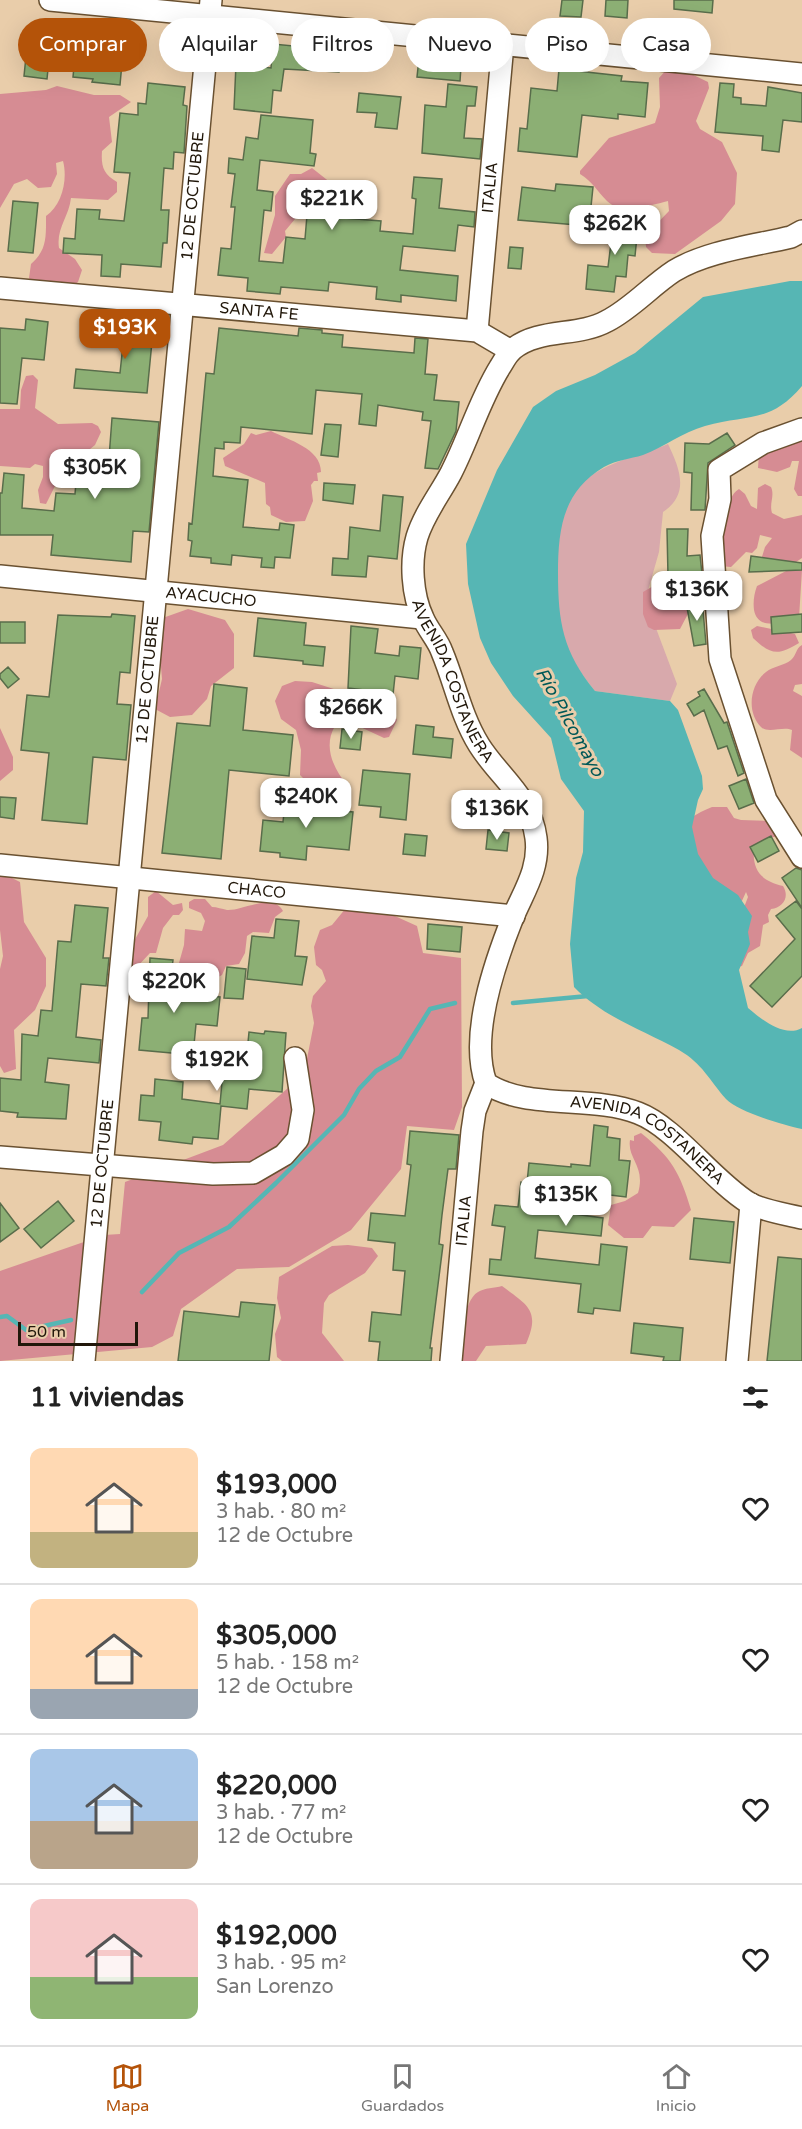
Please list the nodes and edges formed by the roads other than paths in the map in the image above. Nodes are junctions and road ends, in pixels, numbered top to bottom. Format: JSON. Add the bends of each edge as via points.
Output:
{"nodes":[{"id":1,"x":50,"y":0,"type":"edge"},
{"id":2,"x":210,"y":7,"type":"edge"},
{"id":3,"x":406,"y":32,"type":"edge"},
{"id":4,"x":513,"y":45,"type":"edge"},
{"id":5,"x":500,"y":72,"type":"edge"},
{"id":6,"x":802,"y":74,"type":"edge"},
{"id":7,"x":802,"y":231,"type":"edge"},
{"id":8,"x":0,"y":288,"type":"edge"},
{"id":9,"x":182,"y":304,"type":"junction"},
{"id":10,"x":477,"y":331,"type":"junction"},
{"id":11,"x":511,"y":351,"type":"junction"},
{"id":12,"x":802,"y":429,"type":"edge"},
{"id":13,"x":0,"y":576,"type":"edge"},
{"id":14,"x":155,"y":591,"type":"junction"},
{"id":15,"x":422,"y":618,"type":"junction"},
{"id":16,"x":802,"y":856,"type":"edge"},
{"id":17,"x":0,"y":865,"type":"edge"},
{"id":18,"x":129,"y":877,"type":"junction"},
{"id":19,"x":514,"y":916,"type":"junction"},
{"id":20,"x":295,"y":1058,"type":"dead end"},
{"id":21,"x":486,"y":1083,"type":"junction"},
{"id":22,"x":0,"y":1157,"type":"edge"},
{"id":23,"x":102,"y":1166,"type":"junction"},
{"id":24,"x":751,"y":1204,"type":"junction"},
{"id":25,"x":802,"y":1218,"type":"edge"},
{"id":26,"x":84,"y":1361,"type":"edge"},
{"id":27,"x":451,"y":1361,"type":"edge"},
{"id":28,"x":737,"y":1361,"type":"edge"}],
"edges":[{"from":1,"to":2,"type":"street"},
{"from":2,"to":3,"type":"street"},
{"from":2,"to":9,"type":"street","name":"12 DE OCTUBRE"},
{"from":4,"to":6,"type":"street"},
{"from":5,"to":10,"type":"street","name":"ITALIA"},
{"from":7,"to":11,"type":"street","via":[[703,259],[677,270],[608,321],[575,333],[530,339]]},
{"from":8,"to":9,"type":"street","name":"SANTA FE"},
{"from":9,"to":10,"type":"street","name":"SANTA FE"},
{"from":9,"to":14,"type":"street","name":"12 DE OCTUBRE"},
{"from":10,"to":11,"type":"street","name":"SANTA FE"},
{"from":11,"to":15,"type":"street","name":"AVENIDA COSTANERA","via":[[483,393],[452,471],[417,537],[413,566]]},
{"from":12,"to":16,"type":"street","via":[[763,443],[719,470],[720,499],[712,536],[720,659],[766,800]]},
{"from":13,"to":14,"type":"street","name":"AYACUCHO"},
{"from":14,"to":15,"type":"street","name":"AYACUCHO"},
{"from":14,"to":18,"type":"street","name":"12 DE OCTUBRE"},
{"from":15,"to":19,"type":"street","name":"AVENIDA COSTANERA","via":[[442,650],[479,746],[520,795],[533,819],[537,841],[534,867]]},
{"from":17,"to":18,"type":"street","name":"CHACO"},
{"from":18,"to":19,"type":"street","name":"CHACO"},
{"from":18,"to":23,"type":"street","name":"12 DE OCTUBRE"},
{"from":19,"to":21,"type":"street","name":"AVENIDA COSTANERA","via":[[486,999],[480,1054]]},
{"from":20,"to":23,"type":"street","via":[[303,1110],[298,1139],[266,1167],[245,1174],[224,1174]]},
{"from":21,"to":24,"type":"street","name":"AVENIDA COSTANERA","via":[[510,1096],[601,1104],[640,1114],[657,1123],[723,1184]]},
{"from":21,"to":27,"type":"street","name":"ITALIA","via":[[472,1131]]},
{"from":22,"to":23,"type":"street"},
{"from":23,"to":26,"type":"street","name":"12 DE OCTUBRE"},
{"from":24,"to":25,"type":"street","name":"AVENIDA COSTANERA"},
{"from":24,"to":28,"type":"street"}]}
